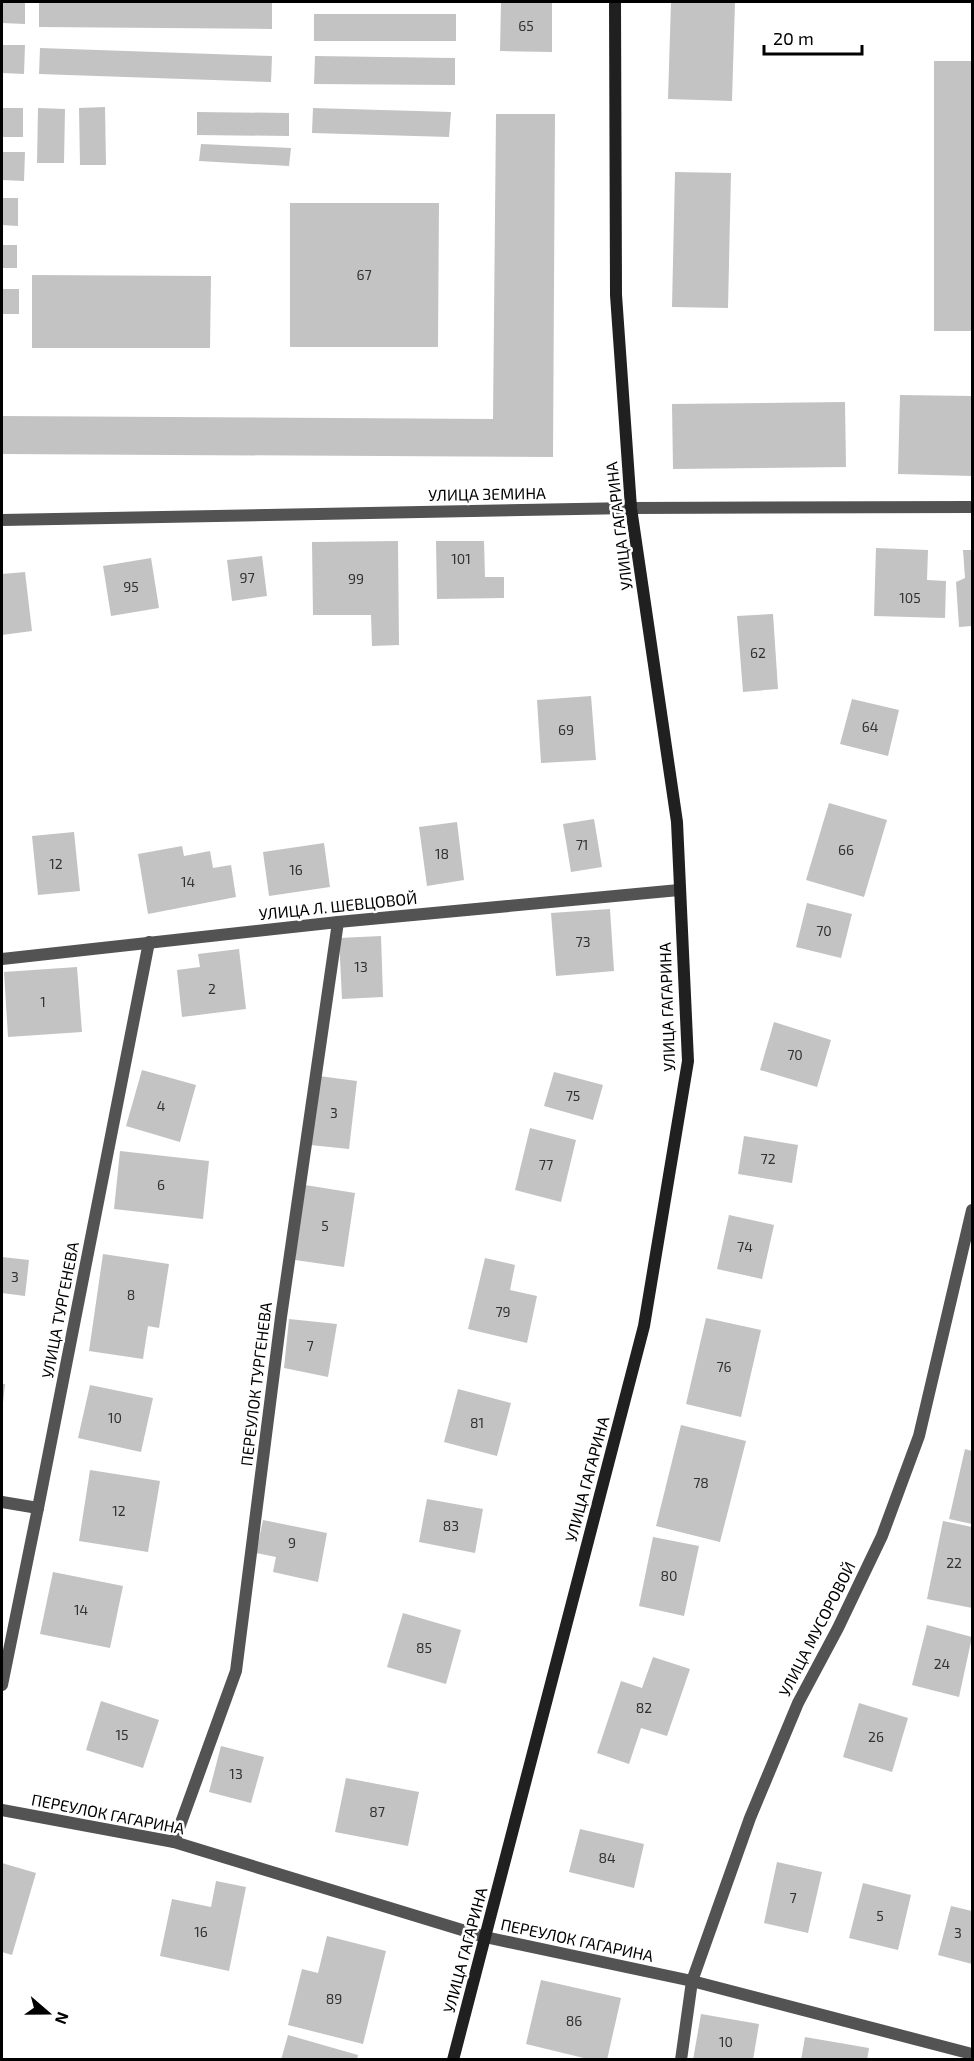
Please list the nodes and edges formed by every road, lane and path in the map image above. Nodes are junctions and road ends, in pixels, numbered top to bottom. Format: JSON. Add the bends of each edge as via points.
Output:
{"nodes":[{"id":1,"x":615,"y":2,"type":"edge"},
{"id":2,"x":972,"y":507,"type":"edge"},
{"id":3,"x":631,"y":508,"type":"junction"},
{"id":4,"x":2,"y":520,"type":"edge"},
{"id":5,"x":679,"y":890,"type":"junction"},
{"id":6,"x":338,"y":922,"type":"junction"},
{"id":7,"x":149,"y":942,"type":"junction"},
{"id":8,"x":2,"y":959,"type":"edge"},
{"id":9,"x":972,"y":1210,"type":"edge"},
{"id":10,"x":2,"y":1502,"type":"edge"},
{"id":11,"x":38,"y":1508,"type":"junction"},
{"id":12,"x":2,"y":1685,"type":"edge"},
{"id":13,"x":2,"y":1810,"type":"edge"},
{"id":14,"x":174,"y":1842,"type":"junction"},
{"id":15,"x":485,"y":1937,"type":"junction"},
{"id":16,"x":692,"y":1981,"type":"junction"},
{"id":17,"x":972,"y":2054,"type":"edge"},
{"id":18,"x":453,"y":2060,"type":"edge"},
{"id":19,"x":681,"y":2060,"type":"edge"}],
"edges":[{"from":1,"to":3,"type":"main road","name":"УЛИЦА ГАГАРИНА","via":[[616,295]]},
{"from":2,"to":3,"type":"street","name":"УЛИЦА ЗЕМИНА"},
{"from":3,"to":4,"type":"street","name":"УЛИЦА ЗЕМИНА"},
{"from":3,"to":5,"type":"main road","name":"УЛИЦА ГАГАРИНА","via":[[677,822]]},
{"from":5,"to":6,"type":"street","name":"УЛИЦА Л. ШЕВЦОВОЙ"},
{"from":5,"to":15,"type":"main road","name":"УЛИЦА ГАГАРИНА","via":[[688,1061],[644,1326]]},
{"from":6,"to":7,"type":"street","name":"УЛИЦА Л. ШЕВЦОВОЙ"},
{"from":6,"to":14,"type":"street","name":"ПЕРЕУЛОК ТУРГЕНЕВА","via":[[281,1317],[236,1671]]},
{"from":7,"to":8,"type":"street","name":"УЛИЦА Л. ШЕВЦОВОЙ"},
{"from":7,"to":11,"type":"street","name":"УЛИЦА ТУРГЕНЕВА"},
{"from":9,"to":16,"type":"street","name":"УЛИЦА МУСОРОВОЙ","via":[[919,1436],[882,1536],[789,1724],[750,1818]]},
{"from":10,"to":11,"type":"street"},
{"from":11,"to":12,"type":"street","name":"УЛИЦА ТУРГЕНЕВА"},
{"from":13,"to":14,"type":"street","name":"ПЕРЕУЛОК ГАГАРИНА"},
{"from":14,"to":15,"type":"street","name":"ПЕРЕУЛОК ГАГАРИНА"},
{"from":15,"to":16,"type":"street","name":"ПЕРЕУЛОК ГАГАРИНА"},
{"from":15,"to":18,"type":"main road","name":"УЛИЦА ГАГАРИНА"},
{"from":16,"to":17,"type":"street","name":"ПЕРЕУЛОК ГАГАРИНА"},
{"from":16,"to":19,"type":"street","name":"УЛИЦА МУСОРОВОЙ"}]}
